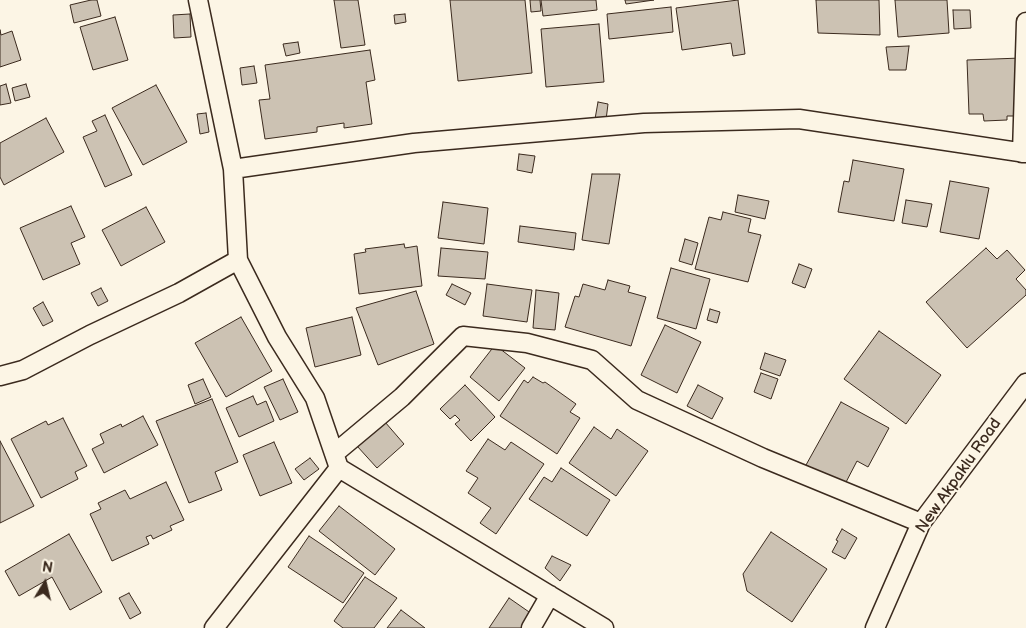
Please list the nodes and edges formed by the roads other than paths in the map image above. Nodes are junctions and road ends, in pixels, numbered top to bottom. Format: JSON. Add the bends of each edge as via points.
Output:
{"nodes":[{"id":1,"x":198,"y":0,"type":"edge"},
{"id":2,"x":1026,"y":22,"type":"edge"},
{"id":3,"x":1024,"y":153,"type":"edge"},
{"id":4,"x":234,"y":169,"type":"junction"},
{"id":5,"x":238,"y":260,"type":"junction"},
{"id":6,"x":0,"y":376,"type":"edge"},
{"id":7,"x":1026,"y":383,"type":"edge"},
{"id":8,"x":337,"y":460,"type":"junction"},
{"id":9,"x":921,"y":523,"type":"junction"},
{"id":10,"x":550,"y":595,"type":"junction"},
{"id":11,"x":214,"y":628,"type":"edge"},
{"id":12,"x":531,"y":628,"type":"edge"},
{"id":13,"x":604,"y":628,"type":"edge"},
{"id":14,"x":875,"y":628,"type":"edge"}],
"edges":[{"from":1,"to":4,"type":"street"},
{"from":2,"to":3,"type":"street"},
{"from":3,"to":4,"type":"street","via":[[790,120],[644,123],[424,142]]},
{"from":4,"to":5,"type":"street"},
{"from":5,"to":6,"type":"street","via":[[23,370]]},
{"from":5,"to":8,"type":"street","via":[[277,337],[315,398]]},
{"from":7,"to":9,"type":"street","name":"New Akpaklu Road"},
{"from":8,"to":9,"type":"street","via":[[463,336],[518,342],[592,360],[637,400],[764,458]]},
{"from":8,"to":10,"type":"street"},
{"from":8,"to":11,"type":"street"},
{"from":9,"to":14,"type":"street","name":"New Akpaklu Road"},
{"from":10,"to":12,"type":"street"},
{"from":10,"to":13,"type":"street"}]}
